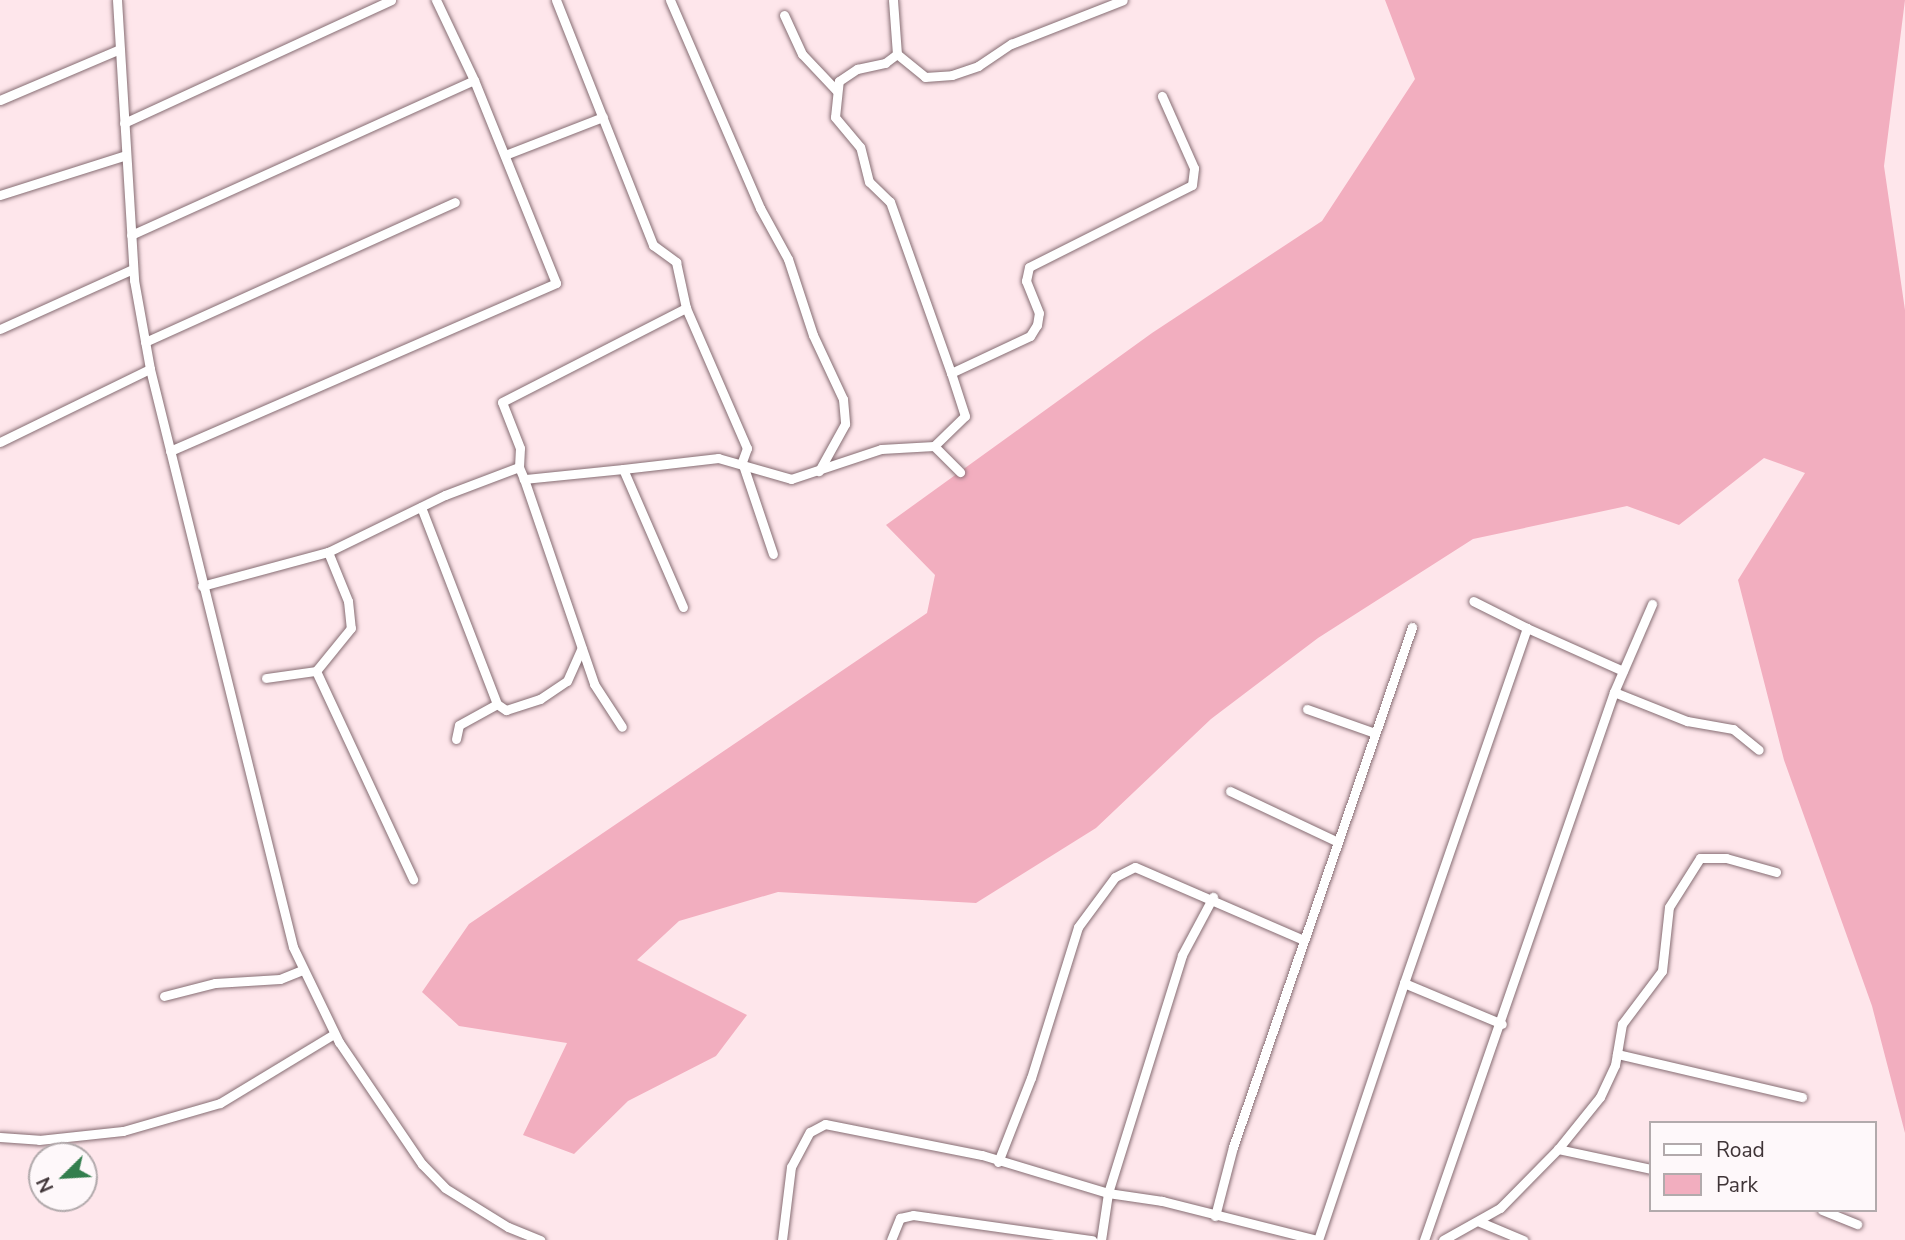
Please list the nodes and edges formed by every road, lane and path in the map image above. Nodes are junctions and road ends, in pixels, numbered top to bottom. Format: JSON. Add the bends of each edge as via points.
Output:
{"nodes":[{"id":1,"x":117,"y":0,"type":"edge"},
{"id":2,"x":391,"y":0,"type":"edge"},
{"id":3,"x":436,"y":0,"type":"edge"},
{"id":4,"x":556,"y":0,"type":"edge"},
{"id":5,"x":670,"y":0,"type":"edge"},
{"id":6,"x":893,"y":0,"type":"edge"},
{"id":7,"x":1123,"y":0,"type":"edge"},
{"id":8,"x":785,"y":15,"type":"dead end"},
{"id":9,"x":120,"y":49,"type":"junction"},
{"id":10,"x":897,"y":54,"type":"junction"},
{"id":11,"x":474,"y":79,"type":"junction"},
{"id":12,"x":836,"y":90,"type":"junction"},
{"id":13,"x":1162,"y":96,"type":"dead end"},
{"id":14,"x":0,"y":100,"type":"edge"},
{"id":15,"x":603,"y":117,"type":"junction"},
{"id":16,"x":124,"y":124,"type":"junction"},
{"id":17,"x":126,"y":155,"type":"junction"},
{"id":18,"x":505,"y":155,"type":"junction"},
{"id":19,"x":0,"y":195,"type":"edge"},
{"id":20,"x":455,"y":202,"type":"dead end"},
{"id":21,"x":131,"y":235,"type":"junction"},
{"id":22,"x":133,"y":269,"type":"junction"},
{"id":23,"x":686,"y":308,"type":"junction"},
{"id":24,"x":0,"y":329,"type":"edge"},
{"id":25,"x":145,"y":342,"type":"junction"},
{"id":26,"x":150,"y":369,"type":"junction"},
{"id":27,"x":951,"y":373,"type":"junction"},
{"id":28,"x":0,"y":442,"type":"edge"},
{"id":29,"x":934,"y":446,"type":"junction"},
{"id":30,"x":170,"y":451,"type":"junction"},
{"id":31,"x":742,"y":463,"type":"junction"},
{"id":32,"x":519,"y":467,"type":"junction"},
{"id":33,"x":623,"y":469,"type":"junction"},
{"id":34,"x":819,"y":471,"type":"junction"},
{"id":35,"x":960,"y":472,"type":"dead end"},
{"id":36,"x":524,"y":478,"type":"junction"},
{"id":37,"x":421,"y":507,"type":"junction"},
{"id":38,"x":328,"y":552,"type":"junction"},
{"id":39,"x":773,"y":554,"type":"dead end"},
{"id":40,"x":202,"y":586,"type":"junction"},
{"id":41,"x":1473,"y":600,"type":"dead end"},
{"id":42,"x":1652,"y":604,"type":"dead end"},
{"id":43,"x":683,"y":607,"type":"dead end"},
{"id":44,"x":1412,"y":627,"type":"dead end"},
{"id":45,"x":1527,"y":628,"type":"junction"},
{"id":46,"x":582,"y":648,"type":"junction"},
{"id":47,"x":316,"y":671,"type":"junction"},
{"id":48,"x":1623,"y":671,"type":"junction"},
{"id":49,"x":266,"y":678,"type":"dead end"},
{"id":50,"x":1614,"y":692,"type":"junction"},
{"id":51,"x":496,"y":704,"type":"junction"},
{"id":52,"x":1307,"y":709,"type":"dead end"},
{"id":53,"x":622,"y":727,"type":"dead end"},
{"id":54,"x":1375,"y":733,"type":"junction"},
{"id":55,"x":456,"y":739,"type":"dead end"},
{"id":56,"x":1759,"y":750,"type":"dead end"},
{"id":57,"x":1230,"y":791,"type":"dead end"},
{"id":58,"x":1338,"y":842,"type":"junction"},
{"id":59,"x":1776,"y":872,"type":"dead end"},
{"id":60,"x":413,"y":879,"type":"dead end"},
{"id":61,"x":1213,"y":897,"type":"junction"},
{"id":62,"x":1304,"y":940,"type":"junction"},
{"id":63,"x":302,"y":970,"type":"junction"},
{"id":64,"x":1404,"y":983,"type":"junction"},
{"id":65,"x":164,"y":996,"type":"dead end"},
{"id":66,"x":1502,"y":1024,"type":"junction"},
{"id":67,"x":334,"y":1034,"type":"junction"},
{"id":68,"x":1617,"y":1054,"type":"junction"},
{"id":69,"x":1802,"y":1097,"type":"dead end"},
{"id":70,"x":0,"y":1138,"type":"edge"},
{"id":71,"x":1558,"y":1149,"type":"junction"},
{"id":72,"x":998,"y":1162,"type":"junction"},
{"id":73,"x":1650,"y":1169,"type":"edge"},
{"id":74,"x":1108,"y":1193,"type":"junction"},
{"id":75,"x":1827,"y":1212,"type":"edge"},
{"id":76,"x":1215,"y":1216,"type":"junction"},
{"id":77,"x":1480,"y":1222,"type":"junction"},
{"id":78,"x":1857,"y":1224,"type":"dead end"},
{"id":79,"x":540,"y":1240,"type":"edge"},
{"id":80,"x":782,"y":1240,"type":"edge"},
{"id":81,"x":891,"y":1240,"type":"edge"},
{"id":82,"x":1092,"y":1240,"type":"edge"},
{"id":83,"x":1101,"y":1240,"type":"edge"},
{"id":84,"x":1317,"y":1240,"type":"edge"},
{"id":85,"x":1424,"y":1240,"type":"edge"},
{"id":86,"x":1443,"y":1240,"type":"edge"},
{"id":87,"x":1524,"y":1240,"type":"edge"}],
"edges":[{"from":1,"to":9,"type":"street"},
{"from":2,"to":16,"type":"street"},
{"from":3,"to":11,"type":"street"},
{"from":4,"to":15,"type":"street"},
{"from":5,"to":34,"type":"street","via":[[760,208],[788,259],[813,335],[827,356],[843,399],[845,424]]},
{"from":6,"to":10,"type":"street"},
{"from":7,"to":10,"type":"street","via":[[1011,44],[978,66],[952,75],[925,77]]},
{"from":8,"to":12,"type":"street","via":[[802,54]]},
{"from":9,"to":14,"type":"street"},
{"from":9,"to":16,"type":"street"},
{"from":10,"to":12,"type":"street","via":[[847,74]]},
{"from":11,"to":18,"type":"street"},
{"from":11,"to":21,"type":"street"},
{"from":12,"to":27,"type":"street","via":[[835,117],[860,148],[869,182],[890,202]]},
{"from":13,"to":27,"type":"street","via":[[1194,168],[1192,186],[1034,263],[1026,281],[1039,319],[1030,336]]},
{"from":15,"to":18,"type":"street"},
{"from":15,"to":23,"type":"street","via":[[653,245],[676,262]]},
{"from":16,"to":17,"type":"street"},
{"from":17,"to":19,"type":"street"},
{"from":17,"to":21,"type":"street"},
{"from":18,"to":30,"type":"street","via":[[556,283]]},
{"from":20,"to":25,"type":"street"},
{"from":21,"to":22,"type":"street"},
{"from":22,"to":24,"type":"street"},
{"from":22,"to":25,"type":"street"},
{"from":23,"to":31,"type":"street","via":[[747,448]]},
{"from":23,"to":32,"type":"street","via":[[504,398],[502,406],[520,448]]},
{"from":25,"to":26,"type":"street"},
{"from":26,"to":28,"type":"street"},
{"from":26,"to":30,"type":"street"},
{"from":27,"to":29,"type":"street","via":[[965,416]]},
{"from":29,"to":34,"type":"street","via":[[881,449]]},
{"from":29,"to":35,"type":"street"},
{"from":30,"to":40,"type":"street"},
{"from":31,"to":33,"type":"street","via":[[719,458]]},
{"from":31,"to":34,"type":"street","via":[[780,478]]},
{"from":31,"to":39,"type":"street"},
{"from":32,"to":36,"type":"street"},
{"from":32,"to":37,"type":"street"},
{"from":33,"to":36,"type":"street"},
{"from":33,"to":43,"type":"street"},
{"from":36,"to":46,"type":"street"},
{"from":37,"to":38,"type":"street"},
{"from":37,"to":51,"type":"street"},
{"from":38,"to":40,"type":"street"},
{"from":38,"to":47,"type":"street","via":[[348,601],[351,628]]},
{"from":40,"to":63,"type":"street"},
{"from":41,"to":45,"type":"street"},
{"from":42,"to":48,"type":"street"},
{"from":44,"to":54,"type":"street"},
{"from":45,"to":48,"type":"street"},
{"from":45,"to":64,"type":"street"},
{"from":46,"to":51,"type":"street","via":[[567,681],[540,699],[506,710]]},
{"from":46,"to":53,"type":"street","via":[[594,684]]},
{"from":47,"to":49,"type":"street"},
{"from":47,"to":60,"type":"street"},
{"from":48,"to":50,"type":"street"},
{"from":50,"to":56,"type":"street","via":[[1687,721],[1733,729]]},
{"from":50,"to":66,"type":"street"},
{"from":51,"to":55,"type":"street","via":[[459,725]]},
{"from":52,"to":54,"type":"street"},
{"from":54,"to":58,"type":"street"},
{"from":57,"to":58,"type":"street"},
{"from":58,"to":62,"type":"street"},
{"from":59,"to":68,"type":"street","via":[[1726,858],[1700,858],[1669,907],[1662,971],[1622,1024]]},
{"from":61,"to":62,"type":"street"},
{"from":61,"to":72,"type":"street","via":[[1135,867],[1115,877],[1078,927],[1031,1078]]},
{"from":61,"to":74,"type":"street","via":[[1182,956]]},
{"from":62,"to":76,"type":"street","via":[[1233,1147]]},
{"from":63,"to":65,"type":"street","via":[[280,979],[215,983]]},
{"from":63,"to":67,"type":"street"},
{"from":64,"to":66,"type":"street"},
{"from":64,"to":84,"type":"street"},
{"from":66,"to":85,"type":"street"},
{"from":67,"to":70,"type":"street","via":[[238,1097],[220,1103],[123,1131],[38,1140]]},
{"from":67,"to":79,"type":"street","via":[[402,1138],[445,1188],[508,1227]]},
{"from":68,"to":69,"type":"street"},
{"from":68,"to":71,"type":"street","via":[[1601,1097]]},
{"from":71,"to":73,"type":"street"},
{"from":71,"to":77,"type":"street"},
{"from":72,"to":74,"type":"street"},
{"from":72,"to":80,"type":"street","via":[[929,1143],[818,1125],[799,1147],[791,1167]]},
{"from":74,"to":76,"type":"street","via":[[1162,1201]]},
{"from":74,"to":83,"type":"street"},
{"from":75,"to":78,"type":"street"},
{"from":76,"to":84,"type":"street"},
{"from":77,"to":86,"type":"street"},
{"from":77,"to":87,"type":"street"},
{"from":81,"to":82,"type":"street","via":[[900,1218],[913,1215]]}]}
